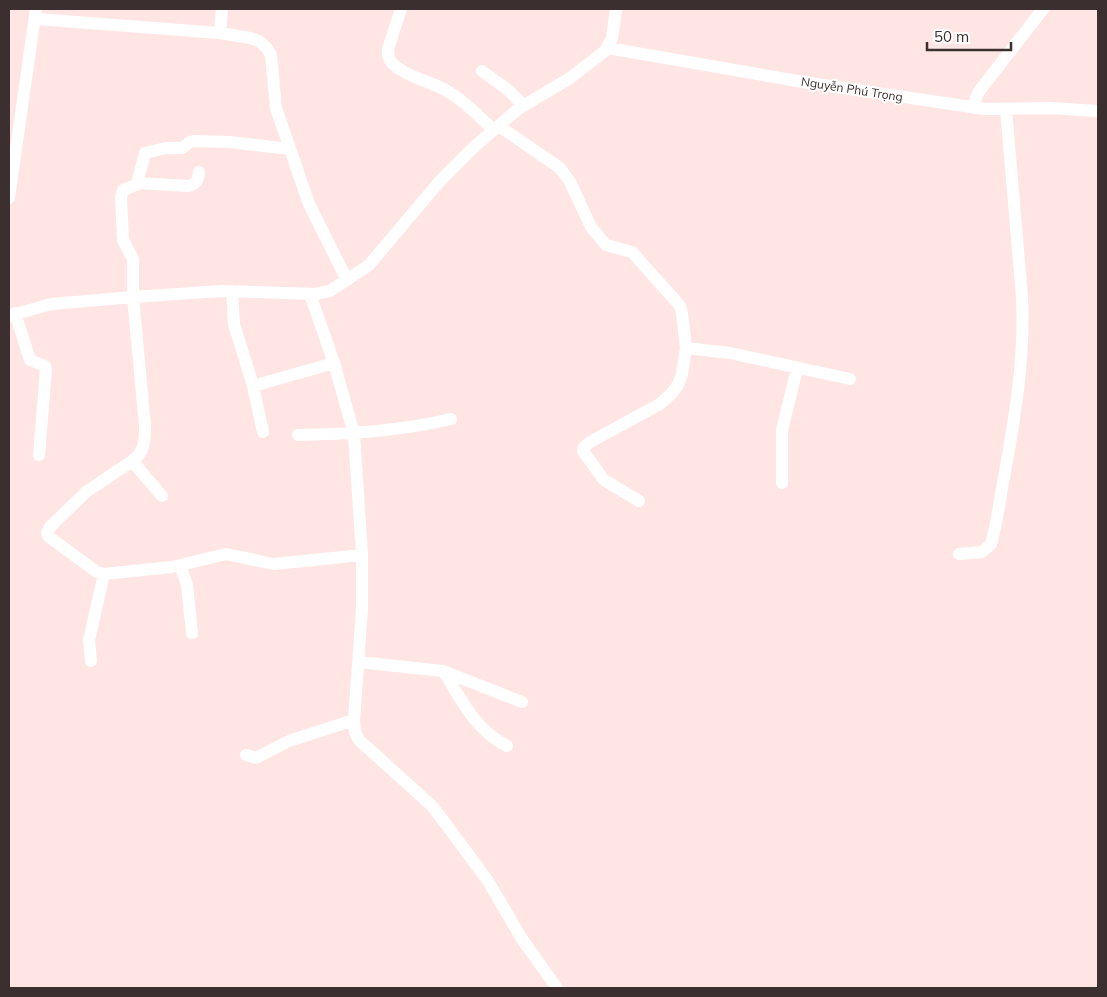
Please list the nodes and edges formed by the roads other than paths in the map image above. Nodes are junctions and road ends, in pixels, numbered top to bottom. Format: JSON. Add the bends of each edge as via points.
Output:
{"nodes":[{"id":1,"x":222,"y":9,"type":"edge"},
{"id":2,"x":401,"y":9,"type":"edge"},
{"id":3,"x":616,"y":9,"type":"edge"},
{"id":4,"x":1043,"y":9,"type":"edge"},
{"id":5,"x":36,"y":14,"type":"edge"},
{"id":6,"x":220,"y":33,"type":"junction"},
{"id":7,"x":608,"y":48,"type":"junction"},
{"id":8,"x":482,"y":71,"type":"dead end"},
{"id":9,"x":524,"y":106,"type":"junction"},
{"id":10,"x":975,"y":108,"type":"junction"},
{"id":11,"x":1006,"y":109,"type":"junction"},
{"id":12,"x":1098,"y":111,"type":"edge"},
{"id":13,"x":497,"y":128,"type":"junction"},
{"id":14,"x":290,"y":149,"type":"junction"},
{"id":15,"x":199,"y":172,"type":"dead end"},
{"id":16,"x":137,"y":183,"type":"junction"},
{"id":17,"x":9,"y":198,"type":"edge"},
{"id":18,"x":348,"y":280,"type":"junction"},
{"id":19,"x":232,"y":291,"type":"junction"},
{"id":20,"x":310,"y":294,"type":"junction"},
{"id":21,"x":133,"y":297,"type":"junction"},
{"id":22,"x":12,"y":314,"type":"edge"},
{"id":23,"x":686,"y":348,"type":"junction"},
{"id":24,"x":334,"y":363,"type":"junction"},
{"id":25,"x":798,"y":369,"type":"junction"},
{"id":26,"x":850,"y":379,"type":"dead end"},
{"id":27,"x":253,"y":386,"type":"junction"},
{"id":28,"x":451,"y":419,"type":"dead end"},
{"id":29,"x":263,"y":432,"type":"dead end"},
{"id":30,"x":354,"y":434,"type":"junction"},
{"id":31,"x":298,"y":435,"type":"dead end"},
{"id":32,"x":39,"y":455,"type":"dead end"},
{"id":33,"x":132,"y":461,"type":"junction"},
{"id":34,"x":782,"y":483,"type":"dead end"},
{"id":35,"x":162,"y":496,"type":"dead end"},
{"id":36,"x":639,"y":501,"type":"dead end"},
{"id":37,"x":959,"y":554,"type":"dead end"},
{"id":38,"x":362,"y":555,"type":"junction"},
{"id":39,"x":180,"y":565,"type":"junction"},
{"id":40,"x":104,"y":574,"type":"junction"},
{"id":41,"x":192,"y":633,"type":"dead end"},
{"id":42,"x":91,"y":660,"type":"dead end"},
{"id":43,"x":359,"y":662,"type":"junction"},
{"id":44,"x":443,"y":671,"type":"junction"},
{"id":45,"x":522,"y":702,"type":"dead end"},
{"id":46,"x":354,"y":720,"type":"junction"},
{"id":47,"x":507,"y":746,"type":"dead end"},
{"id":48,"x":246,"y":755,"type":"dead end"},
{"id":49,"x":557,"y":988,"type":"edge"}],
"edges":[{"from":1,"to":6,"type":"street"},
{"from":2,"to":13,"type":"street","via":[[388,49],[391,62],[405,72],[450,92]]},
{"from":3,"to":7,"type":"street"},
{"from":4,"to":10,"type":"street","via":[[980,90]]},
{"from":5,"to":6,"type":"street"},
{"from":5,"to":17,"type":"street"},
{"from":6,"to":14,"type":"street","via":[[250,38],[266,47],[272,64],[274,100]]},
{"from":7,"to":9,"type":"street","via":[[570,78]]},
{"from":7,"to":10,"type":"street","name":"Nguyễn Phú Trọng"},
{"from":8,"to":9,"type":"street"},
{"from":9,"to":13,"type":"street"},
{"from":10,"to":11,"type":"street","name":"Nguyễn Phú Trọng"},
{"from":11,"to":12,"type":"street","name":"Nguyễn Phú Trọng"},
{"from":11,"to":37,"type":"street","via":[[1022,297],[1019,382],[991,544],[982,552]]},
{"from":13,"to":18,"type":"street","via":[[440,182],[369,265]]},
{"from":13,"to":23,"type":"street","via":[[560,168],[596,234],[606,245],[632,252],[675,300],[682,313]]},
{"from":14,"to":16,"type":"street","via":[[229,142],[190,142],[182,148],[145,153]]},
{"from":14,"to":18,"type":"street","via":[[309,204]]},
{"from":15,"to":16,"type":"street","via":[[194,185]]},
{"from":16,"to":21,"type":"street","via":[[123,190],[121,198],[123,240],[132,259]]},
{"from":18,"to":20,"type":"street","via":[[330,291]]},
{"from":19,"to":20,"type":"street"},
{"from":19,"to":21,"type":"street"},
{"from":19,"to":27,"type":"street","via":[[236,331]]},
{"from":20,"to":24,"type":"street"},
{"from":21,"to":22,"type":"street","via":[[51,304]]},
{"from":21,"to":33,"type":"street","via":[[145,436],[141,453]]},
{"from":22,"to":32,"type":"street","via":[[30,360],[46,366]]},
{"from":23,"to":25,"type":"street","via":[[730,353]]},
{"from":23,"to":36,"type":"street","via":[[680,379],[671,394],[660,404],[584,447],[583,451],[600,475]]},
{"from":24,"to":27,"type":"street"},
{"from":24,"to":30,"type":"street"},
{"from":25,"to":26,"type":"street"},
{"from":25,"to":34,"type":"street","via":[[783,421]]},
{"from":27,"to":29,"type":"street"},
{"from":28,"to":30,"type":"street","via":[[413,428]]},
{"from":30,"to":31,"type":"street"},
{"from":30,"to":38,"type":"street"},
{"from":33,"to":35,"type":"street"},
{"from":33,"to":40,"type":"street","via":[[86,492],[47,532],[49,538]]},
{"from":38,"to":39,"type":"street","via":[[274,564],[226,554]]},
{"from":38,"to":43,"type":"street"},
{"from":39,"to":40,"type":"street"},
{"from":39,"to":41,"type":"street","via":[[187,585]]},
{"from":40,"to":42,"type":"street","via":[[89,640]]},
{"from":43,"to":44,"type":"street"},
{"from":43,"to":46,"type":"street"},
{"from":44,"to":45,"type":"street"},
{"from":44,"to":47,"type":"street","via":[[471,716],[492,738]]},
{"from":46,"to":48,"type":"street","via":[[289,741],[256,758]]},
{"from":46,"to":49,"type":"street","via":[[359,740],[432,806],[468,853],[530,952]]}]}
